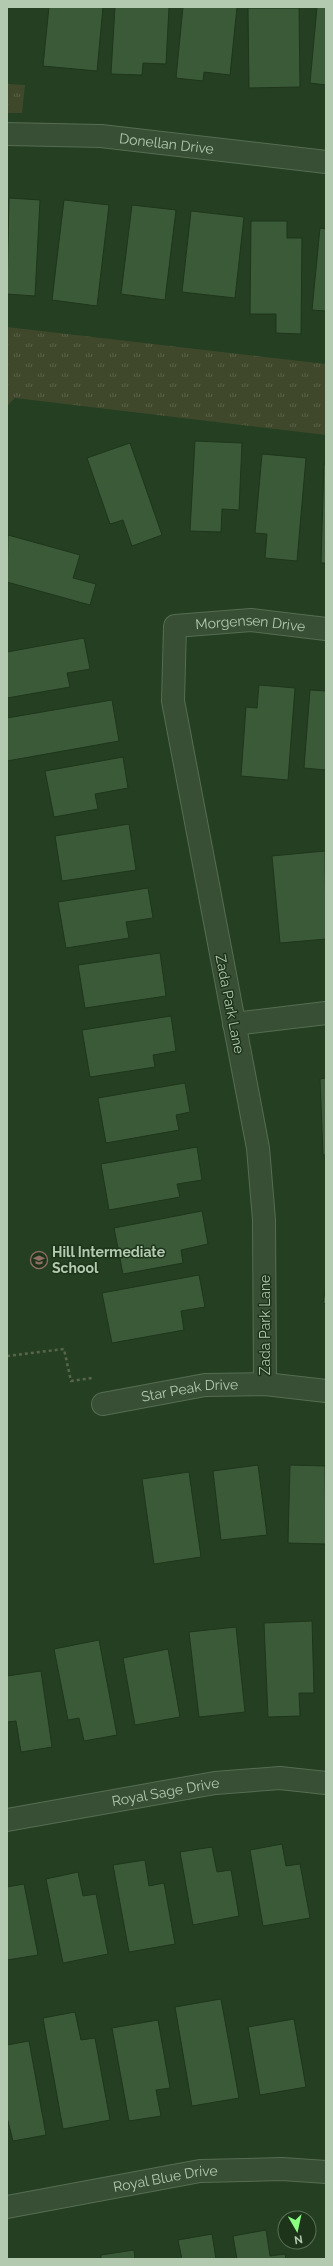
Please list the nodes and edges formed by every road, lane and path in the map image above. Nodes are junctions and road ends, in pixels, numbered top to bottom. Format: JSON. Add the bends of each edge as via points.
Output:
{"nodes":[{"id":1,"x":7,"y":134,"type":"edge"},
{"id":2,"x":326,"y":162,"type":"edge"},
{"id":3,"x":175,"y":626,"type":"joint"},
{"id":4,"x":326,"y":629,"type":"edge"},
{"id":5,"x":326,"y":1013,"type":"edge"},
{"id":6,"x":234,"y":1024,"type":"junction"},
{"id":7,"x":7,"y":1356,"type":"edge"},
{"id":8,"x":265,"y":1384,"type":"junction"},
{"id":9,"x":326,"y":1391,"type":"edge"},
{"id":10,"x":102,"y":1404,"type":"joint"},
{"id":11,"x":326,"y":1783,"type":"edge"},
{"id":12,"x":7,"y":1820,"type":"edge"},
{"id":13,"x":326,"y":2172,"type":"edge"},
{"id":14,"x":7,"y":2207,"type":"edge"}],
"edges":[{"from":1,"to":2,"type":"street","name":"Donellan Drive","via":[[101,136]]},
{"from":3,"to":4,"type":"street","name":"Morgensen Drive","via":[[251,620]]},
{"from":3,"to":6,"type":"street","name":"Zada Park Lane","via":[[173,701]]},
{"from":5,"to":6,"type":"street"},
{"from":6,"to":8,"type":"street","name":"Zada Park Lane","via":[[258,1148],[264,1220]]},
{"from":7,"to":10,"type":"path","via":[[64,1349],[70,1380],[95,1377]]},
{"from":8,"to":9,"type":"street","name":"Star Peak Drive"},
{"from":8,"to":10,"type":"street","name":"Star Peak Drive","via":[[205,1385]]},
{"from":11,"to":12,"type":"street","name":"Royal Sage Drive","via":[[280,1778],[215,1783]]},
{"from":13,"to":14,"type":"street","name":"Royal Blue Drive","via":[[282,2169],[200,2171]]}]}
